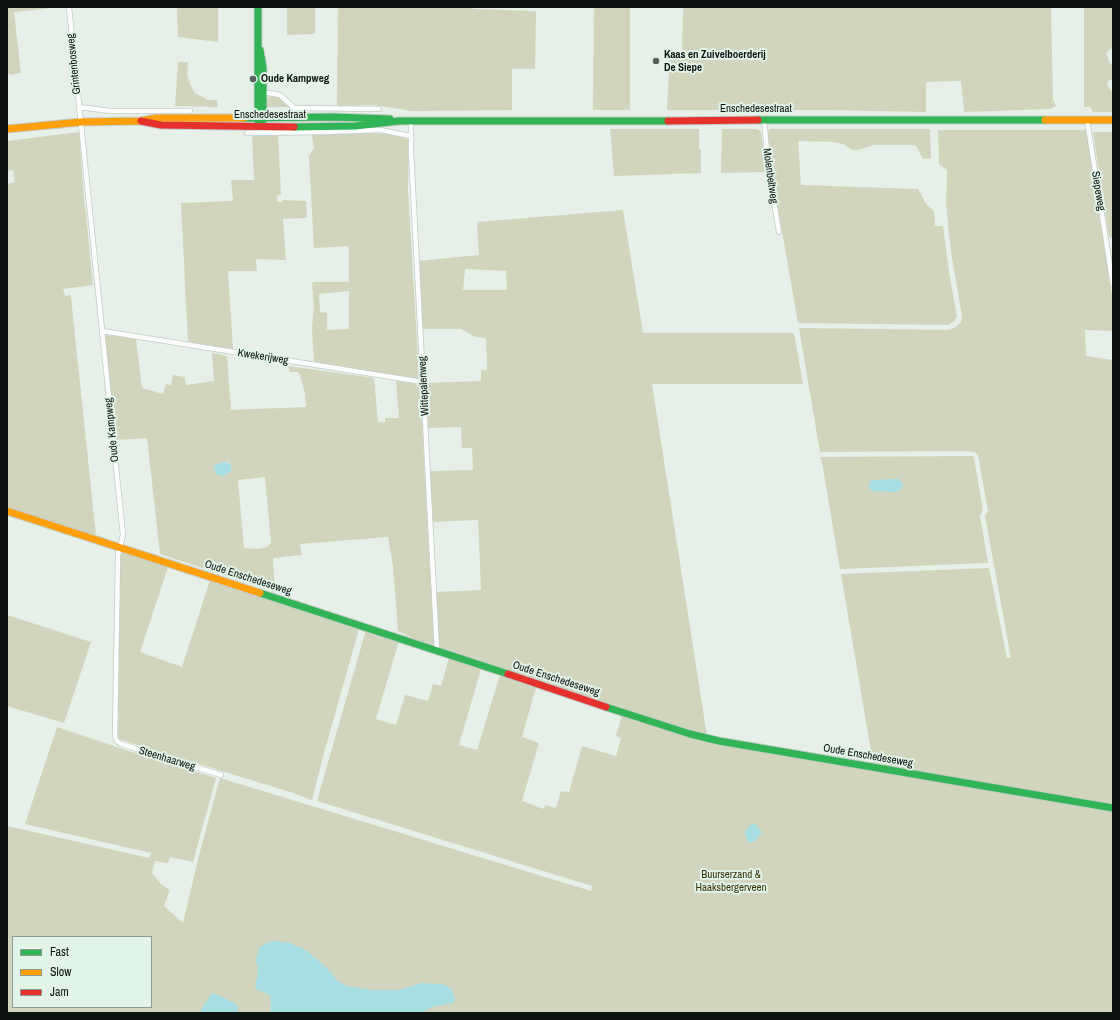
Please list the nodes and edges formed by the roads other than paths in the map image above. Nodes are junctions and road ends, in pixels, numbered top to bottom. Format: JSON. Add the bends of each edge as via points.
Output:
{"nodes":[{"id":1,"x":68,"y":7,"type":"edge"},
{"id":2,"x":258,"y":7,"type":"edge"},
{"id":3,"x":260,"y":92,"type":"junction"},
{"id":4,"x":79,"y":107,"type":"junction"},
{"id":5,"x":379,"y":109,"type":"dead end"},
{"id":6,"x":190,"y":111,"type":"dead end"},
{"id":7,"x":261,"y":118,"type":"junction"},
{"id":8,"x":764,"y":120,"type":"junction"},
{"id":9,"x":1087,"y":120,"type":"junction"},
{"id":10,"x":1113,"y":120,"type":"edge"},
{"id":11,"x":141,"y":121,"type":"junction"},
{"id":12,"x":400,"y":121,"type":"junction"},
{"id":13,"x":411,"y":121,"type":"junction"},
{"id":14,"x":80,"y":122,"type":"junction"},
{"id":15,"x":261,"y":126,"type":"junction"},
{"id":16,"x":7,"y":129,"type":"edge"},
{"id":17,"x":248,"y":133,"type":"dead end"},
{"id":18,"x":410,"y":136,"type":"junction"},
{"id":19,"x":779,"y":232,"type":"dead end"},
{"id":20,"x":1113,"y":286,"type":"edge"},
{"id":21,"x":102,"y":331,"type":"junction"},
{"id":22,"x":423,"y":382,"type":"junction"},
{"id":23,"x":7,"y":511,"type":"edge"},
{"id":24,"x":120,"y":547,"type":"junction"},
{"id":25,"x":437,"y":651,"type":"junction"},
{"id":26,"x":116,"y":739,"type":"joint"},
{"id":27,"x":221,"y":775,"type":"dead end"},
{"id":28,"x":1113,"y":808,"type":"edge"}],
"edges":[{"from":1,"to":4,"type":"street","name":"Grintenbosweg"},
{"from":2,"to":3,"type":"street"},
{"from":3,"to":5,"type":"street","name":"Enschedesestraat","via":[[280,95],[294,108]]},
{"from":3,"to":7,"type":"street"},
{"from":4,"to":6,"type":"street","via":[[110,111]]},
{"from":4,"to":14,"type":"street","name":"Grintenbosweg"},
{"from":7,"to":11,"type":"street","name":"Enschedesestraat","via":[[157,118]]},
{"from":7,"to":12,"type":"street","name":"Enschedesestraat","via":[[376,117]]},
{"from":7,"to":15,"type":"street"},
{"from":8,"to":9,"type":"street","name":"Enschedesestraat"},
{"from":8,"to":13,"type":"street","name":"Enschedesestraat"},
{"from":8,"to":19,"type":"street","name":"Molenbeltweg"},
{"from":9,"to":10,"type":"street","name":"Enschedesestraat"},
{"from":9,"to":20,"type":"street","name":"Siepeweg"},
{"from":11,"to":14,"type":"street","name":"Enschedesestraat"},
{"from":11,"to":15,"type":"street","name":"Enschedesestraat","via":[[161,126]]},
{"from":12,"to":13,"type":"street","name":"Enschedesestraat"},
{"from":12,"to":15,"type":"street","name":"Enschedesestraat","via":[[355,126]]},
{"from":13,"to":18,"type":"street","name":"Wittepalenweg"},
{"from":14,"to":16,"type":"street","name":"Enschedesestraat"},
{"from":14,"to":21,"type":"street","name":"Oude Kampweg"},
{"from":17,"to":18,"type":"street","name":"Enschedesestraat","via":[[381,130]]},
{"from":18,"to":22,"type":"street","name":"Wittepalenweg"},
{"from":21,"to":22,"type":"street","name":"Kwekerijweg"},
{"from":21,"to":24,"type":"street","name":"Oude Kampweg","via":[[123,535]]},
{"from":22,"to":25,"type":"street","name":"Wittepalenweg"},
{"from":23,"to":24,"type":"street","name":"Oude Enschedeseweg"},
{"from":24,"to":25,"type":"street","name":"Oude Enschedeseweg"},
{"from":24,"to":26,"type":"street","name":"Oude Kampweg","via":[[117,590]]},
{"from":25,"to":28,"type":"street","name":"Oude Enschedeseweg","via":[[690,734],[719,741]]},
{"from":26,"to":27,"type":"street","name":"Steenhaarweg","via":[[120,744]]}]}
